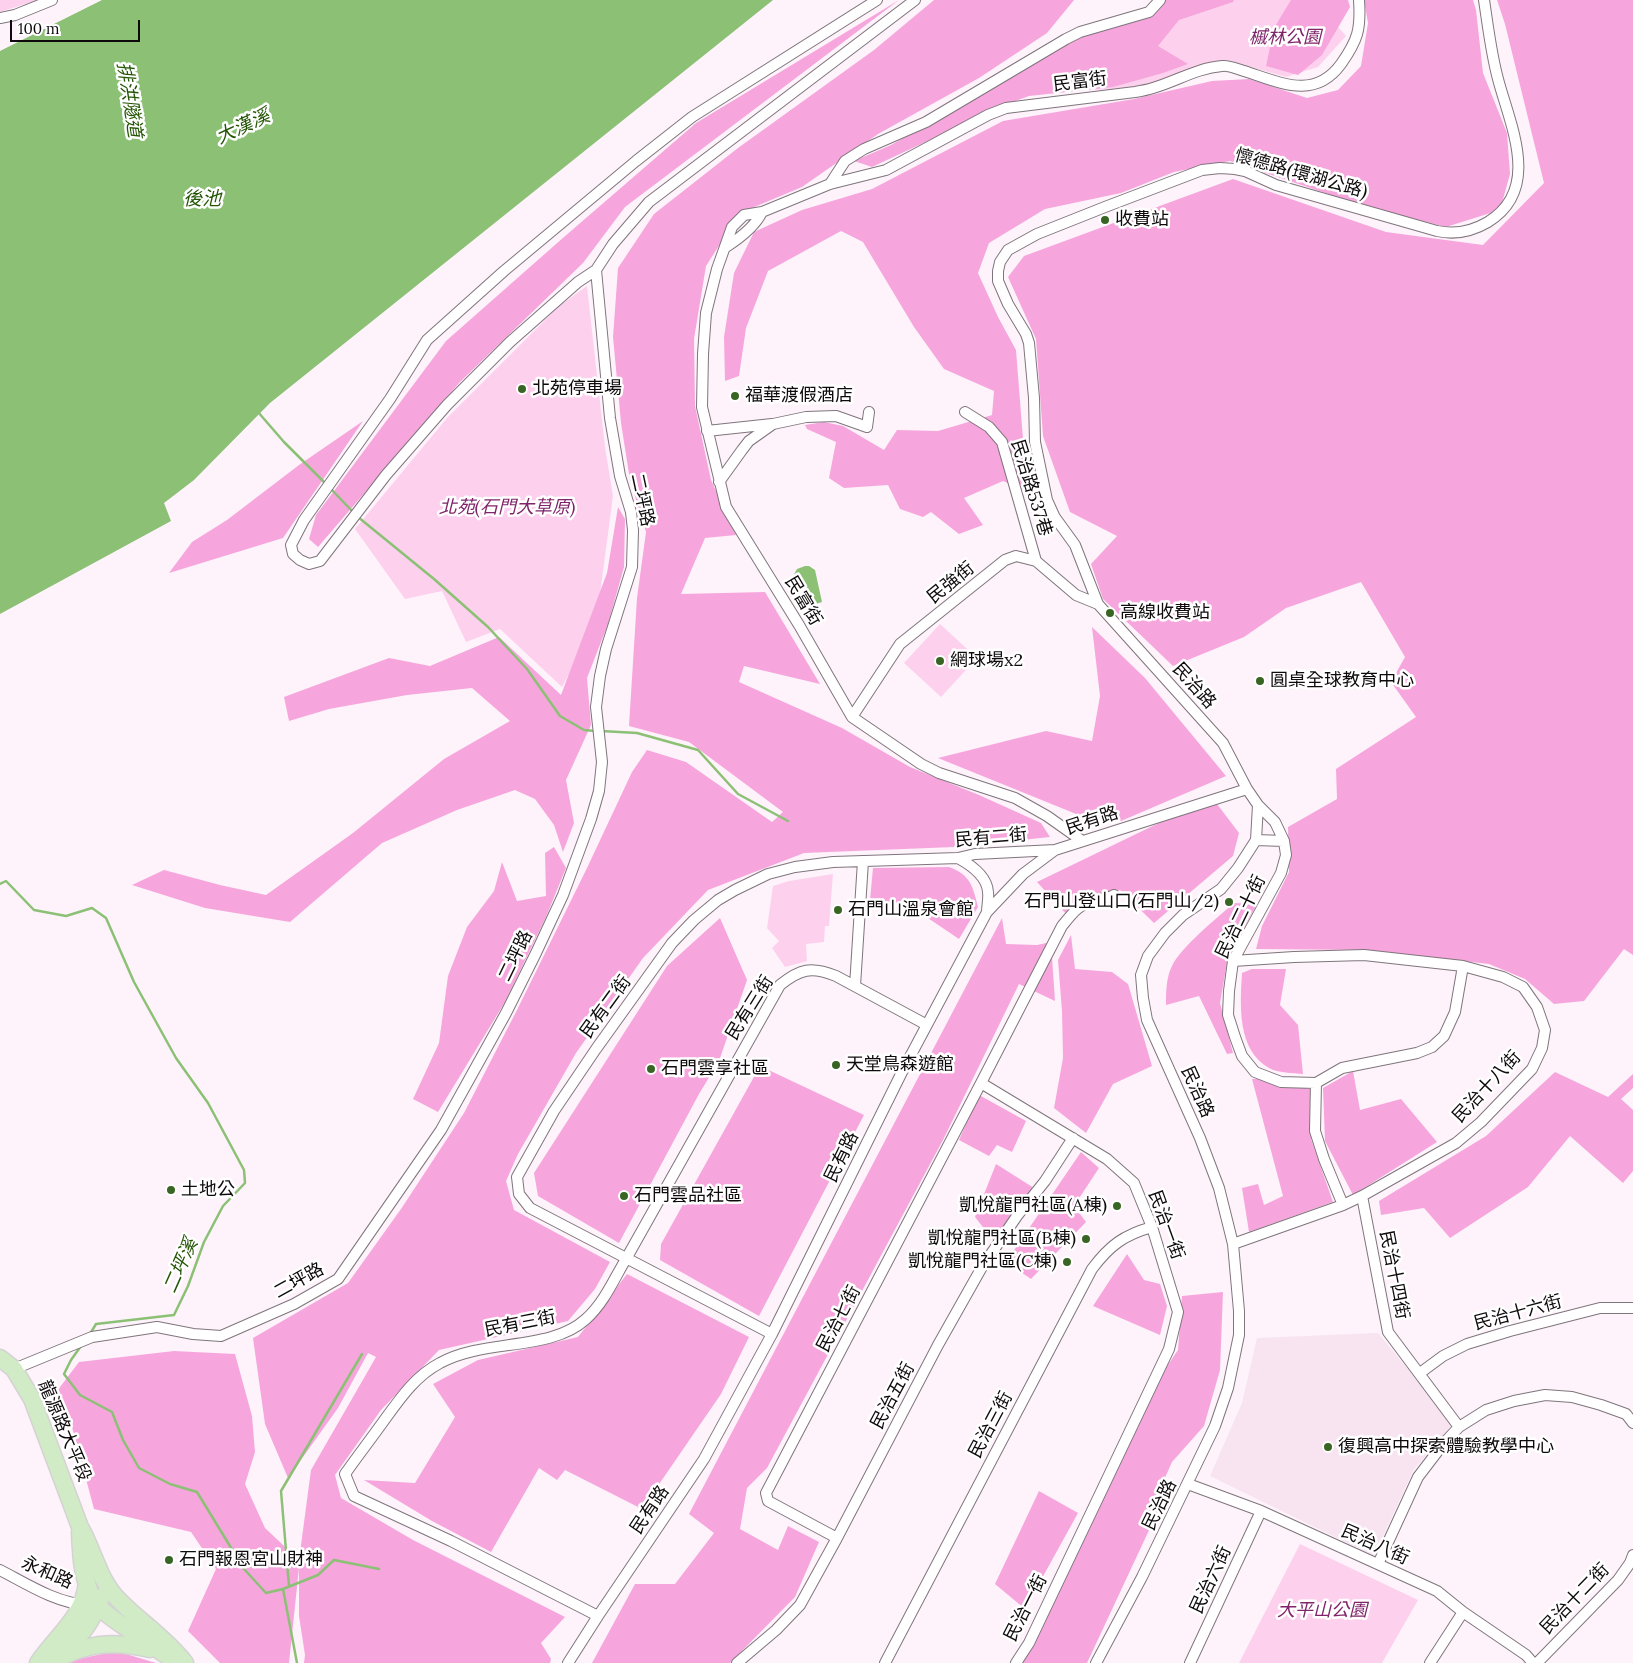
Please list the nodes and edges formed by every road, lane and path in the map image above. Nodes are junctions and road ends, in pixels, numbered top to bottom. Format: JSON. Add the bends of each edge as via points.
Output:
{"nodes":[{"id":1,"x":52,"y":0,"type":"edge"},
{"id":2,"x":877,"y":0,"type":"edge"},
{"id":3,"x":915,"y":0,"type":"edge"},
{"id":4,"x":1160,"y":0,"type":"edge"},
{"id":5,"x":1359,"y":0,"type":"edge"},
{"id":6,"x":1484,"y":0,"type":"edge"},
{"id":7,"x":0,"y":18,"type":"edge"},
{"id":8,"x":830,"y":184,"type":"junction"},
{"id":9,"x":596,"y":270,"type":"junction"},
{"id":10,"x":869,"y":412,"type":"dead end"},
{"id":11,"x":965,"y":412,"type":"dead end"},
{"id":12,"x":773,"y":424,"type":"junction"},
{"id":13,"x":707,"y":432,"type":"junction"},
{"id":14,"x":720,"y":482,"type":"junction"},
{"id":15,"x":1036,"y":561,"type":"junction"},
{"id":16,"x":1098,"y":604,"type":"junction"},
{"id":17,"x":852,"y":717,"type":"junction"},
{"id":18,"x":1246,"y":788,"type":"junction"},
{"id":19,"x":1258,"y":805,"type":"junction"},
{"id":20,"x":1081,"y":840,"type":"junction"},
{"id":21,"x":1256,"y":840,"type":"junction"},
{"id":22,"x":1284,"y":841,"type":"junction"},
{"id":23,"x":1055,"y":850,"type":"junction"},
{"id":24,"x":958,"y":858,"type":"junction"},
{"id":25,"x":862,"y":861,"type":"junction"},
{"id":26,"x":1114,"y":895,"type":"dead end"},
{"id":27,"x":987,"y":912,"type":"junction"},
{"id":28,"x":1234,"y":961,"type":"junction"},
{"id":29,"x":1463,"y":966,"type":"junction"},
{"id":30,"x":855,"y":986,"type":"junction"},
{"id":31,"x":926,"y":1025,"type":"junction"},
{"id":32,"x":981,"y":1083,"type":"junction"},
{"id":33,"x":1316,"y":1083,"type":"junction"},
{"id":34,"x":1073,"y":1138,"type":"junction"},
{"id":35,"x":1362,"y":1196,"type":"junction"},
{"id":36,"x":1343,"y":1205,"type":"junction"},
{"id":37,"x":1152,"y":1227,"type":"junction"},
{"id":38,"x":1233,"y":1244,"type":"junction"},
{"id":39,"x":626,"y":1259,"type":"junction"},
{"id":40,"x":1633,"y":1308,"type":"edge"},
{"id":41,"x":772,"y":1334,"type":"junction"},
{"id":42,"x":0,"y":1358,"type":"edge"},
{"id":43,"x":14,"y":1370,"type":"junction"},
{"id":44,"x":1420,"y":1373,"type":"junction"},
{"id":45,"x":1633,"y":1423,"type":"edge"},
{"id":46,"x":1460,"y":1427,"type":"junction"},
{"id":47,"x":1188,"y":1484,"type":"junction"},
{"id":48,"x":1261,"y":1512,"type":"junction"},
{"id":49,"x":80,"y":1527,"type":"junction"},
{"id":50,"x":837,"y":1538,"type":"junction"},
{"id":51,"x":1633,"y":1555,"type":"edge"},
{"id":52,"x":1378,"y":1564,"type":"junction"},
{"id":53,"x":0,"y":1570,"type":"edge"},
{"id":54,"x":103,"y":1579,"type":"junction"},
{"id":55,"x":90,"y":1605,"type":"junction"},
{"id":56,"x":130,"y":1610,"type":"junction"},
{"id":57,"x":1463,"y":1612,"type":"junction"},
{"id":58,"x":598,"y":1616,"type":"junction"},
{"id":59,"x":178,"y":1661,"type":"edge"},
{"id":60,"x":38,"y":1663,"type":"edge"},
{"id":61,"x":50,"y":1663,"type":"edge"},
{"id":62,"x":568,"y":1663,"type":"edge"},
{"id":63,"x":738,"y":1663,"type":"edge"},
{"id":64,"x":885,"y":1663,"type":"edge"},
{"id":65,"x":1016,"y":1663,"type":"edge"},
{"id":66,"x":1096,"y":1663,"type":"edge"},
{"id":67,"x":1190,"y":1663,"type":"edge"},
{"id":68,"x":1430,"y":1663,"type":"edge"},
{"id":69,"x":1535,"y":1663,"type":"edge"}],
"edges":[{"from":1,"to":7,"type":"street"},
{"from":2,"to":9,"type":"street","via":[[692,118],[636,160],[427,340],[390,399],[304,520],[291,545],[293,554],[309,564],[320,561],[386,475],[447,405],[510,342]]},
{"from":3,"to":9,"type":"street","via":[[648,202]]},
{"from":4,"to":8,"type":"street","via":[[1149,12],[1066,39],[926,122],[864,149],[846,161]]},
{"from":5,"to":8,"type":"street","name":"民富街","via":[[1360,20],[1354,46],[1324,80],[1304,87],[1289,86],[1225,65],[1205,68],[1154,88],[1134,92],[1006,108],[886,170]]},
{"from":6,"to":16,"type":"street","name":"懷德路(環湖公路)","via":[[1498,79],[1518,147],[1519,166],[1509,201],[1482,225],[1463,232],[1437,231],[1276,185],[1245,171],[1220,168],[1202,170],[1037,234],[1008,250],[1000,262],[998,281],[1029,343],[1035,442],[1047,500]]},
{"from":8,"to":13,"type":"street","name":"民富街","via":[[762,212],[739,239],[726,247],[706,314],[702,407]]},
{"from":9,"to":43,"type":"street","name":"二坪路","via":[[610,418],[620,476],[631,512],[632,567],[601,670],[596,707],[602,762],[599,791],[563,896],[506,1014],[441,1130],[338,1279],[294,1304],[221,1336],[157,1327],[92,1337]]},
{"from":10,"to":12,"type":"street","via":[[867,428],[836,416],[806,417]]},
{"from":11,"to":15,"type":"street","name":"民治路537巷","via":[[989,427],[1002,442]]},
{"from":12,"to":13,"type":"street"},
{"from":12,"to":14,"type":"street","via":[[749,441]]},
{"from":13,"to":14,"type":"street","name":"民富街"},
{"from":14,"to":17,"type":"street","name":"民富街","via":[[726,507]]},
{"from":15,"to":16,"type":"street","via":[[1076,595]]},
{"from":15,"to":17,"type":"street","name":"民強街","via":[[1016,556],[1005,560],[900,644]]},
{"from":16,"to":18,"type":"street","name":"民治路","via":[[1223,743]]},
{"from":17,"to":20,"type":"street","name":"民富街","via":[[921,764],[1014,798]]},
{"from":18,"to":19,"type":"street","name":"民治路"},
{"from":18,"to":20,"type":"street","name":"民有路"},
{"from":19,"to":21,"type":"street","name":"民治路"},
{"from":19,"to":22,"type":"street","via":[[1275,822]]},
{"from":20,"to":23,"type":"street","name":"民有路"},
{"from":21,"to":22,"type":"street"},
{"from":21,"to":38,"type":"street","name":"民治路","via":[[1221,888],[1183,915],[1165,933],[1148,956],[1141,975],[1147,1020],[1200,1138],[1219,1188]]},
{"from":22,"to":28,"type":"street","name":"民治二十街","via":[[1286,856],[1281,873]]},
{"from":23,"to":24,"type":"street","name":"民有二街","via":[[975,854]]},
{"from":23,"to":27,"type":"street","name":"民有路","via":[[1023,874]]},
{"from":24,"to":25,"type":"street","name":"民有二街"},
{"from":24,"to":27,"type":"street","via":[[984,878],[988,891]]},
{"from":25,"to":30,"type":"street"},
{"from":25,"to":39,"type":"street","name":"民有二街","via":[[795,867],[768,874],[718,900],[672,943],[554,1111],[517,1177],[519,1194],[530,1208]]},
{"from":26,"to":32,"type":"street","via":[[1094,900],[1075,910],[1062,926]]},
{"from":27,"to":31,"type":"street","name":"民有路"},
{"from":28,"to":29,"type":"street","name":"民治十八街","via":[[1364,955]]},
{"from":28,"to":33,"type":"street","name":"民治二十街","via":[[1228,1015],[1242,1056],[1255,1072],[1281,1082]]},
{"from":29,"to":33,"type":"street","via":[[1455,1012],[1444,1036],[1432,1047],[1342,1068]]},
{"from":29,"to":35,"type":"street","name":"民治十八街","via":[[1503,977],[1523,987],[1537,1007],[1544,1030],[1542,1048],[1532,1069],[1481,1122],[1456,1142]]},
{"from":30,"to":31,"type":"street","name":"民有三街"},
{"from":30,"to":39,"type":"street","name":"民有三街","via":[[822,970],[794,974],[780,985]]},
{"from":31,"to":41,"type":"street","name":"民有路"},
{"from":32,"to":34,"type":"street","name":"民治一街"},
{"from":32,"to":50,"type":"street","name":"民治七街","via":[[766,1493],[768,1501]]},
{"from":33,"to":36,"type":"street","via":[[1315,1131]]},
{"from":34,"to":37,"type":"street","name":"民治一街","via":[[1107,1159],[1134,1183]]},
{"from":34,"to":50,"type":"street","name":"民治五街","via":[[982,1267]]},
{"from":35,"to":36,"type":"street","name":"民治十八街"},
{"from":35,"to":44,"type":"street","name":"民治十四街","via":[[1388,1332]]},
{"from":36,"to":38,"type":"street","name":"民治十八街"},
{"from":37,"to":64,"type":"street","name":"民治三街","via":[[1111,1246],[1092,1269]]},
{"from":37,"to":65,"type":"street","name":"民治一街","via":[[1178,1312],[1169,1349]]},
{"from":38,"to":47,"type":"street","name":"民治路","via":[[1239,1335],[1228,1388],[1215,1426]]},
{"from":39,"to":41,"type":"street","name":"民有二街"},
{"from":39,"to":58,"type":"street","name":"民有三街","via":[[600,1303],[575,1328],[552,1338],[472,1350],[439,1363],[409,1386],[344,1474],[354,1496]]},
{"from":40,"to":44,"type":"street","name":"民治十六街","via":[[1600,1308],[1467,1344]]},
{"from":41,"to":58,"type":"street","name":"民有路","via":[[704,1459]]},
{"from":42,"to":43,"type":"main road","name":"龍源路大平段"},
{"from":43,"to":49,"type":"main road","name":"龍源路大平段","via":[[32,1399]]},
{"from":44,"to":46,"type":"street","name":"民治十四街"},
{"from":45,"to":46,"type":"street","via":[[1626,1414],[1601,1405],[1572,1397],[1545,1395],[1486,1410]]},
{"from":46,"to":52,"type":"street","via":[[1418,1477]]},
{"from":47,"to":48,"type":"street","name":"民治八街"},
{"from":47,"to":66,"type":"street","name":"民治路"},
{"from":48,"to":52,"type":"street","name":"民治八街"},
{"from":48,"to":67,"type":"street","name":"民治六街"},
{"from":49,"to":54,"type":"main road","name":"龍源路大平段"},
{"from":49,"to":55,"type":"main road","name":"龍源路大平段","via":[[81,1555]]},
{"from":50,"to":63,"type":"street","name":"民治五街","via":[[800,1605]]},
{"from":51,"to":69,"type":"street","name":"民治十二街","via":[[1618,1580]]},
{"from":52,"to":57,"type":"street","name":"民治八街","via":[[1437,1591]]},
{"from":53,"to":55,"type":"street","name":"永和路","via":[[65,1601]]},
{"from":54,"to":55,"type":"main road","via":[[102,1594]]},
{"from":54,"to":56,"type":"main road","name":"龍源路大平段","via":[[114,1596]]},
{"from":55,"to":56,"type":"main road","name":"龍源路大平段","via":[[109,1603]]},
{"from":55,"to":59,"type":"main road","name":"龍源路大平段"},
{"from":55,"to":60,"type":"main road","via":[[69,1624]]},
{"from":55,"to":61,"type":"main road","via":[[90,1623],[78,1639]]},
{"from":56,"to":59,"type":"main road","name":"龍源路大平段","via":[[161,1636]]},
{"from":57,"to":68,"type":"street"},
{"from":57,"to":69,"type":"street","name":"民治八街"},
{"from":58,"to":62,"type":"street","name":"民有路"},
{"from":59,"to":61,"type":"main road","via":[[151,1649],[109,1643],[88,1646]]}]}
